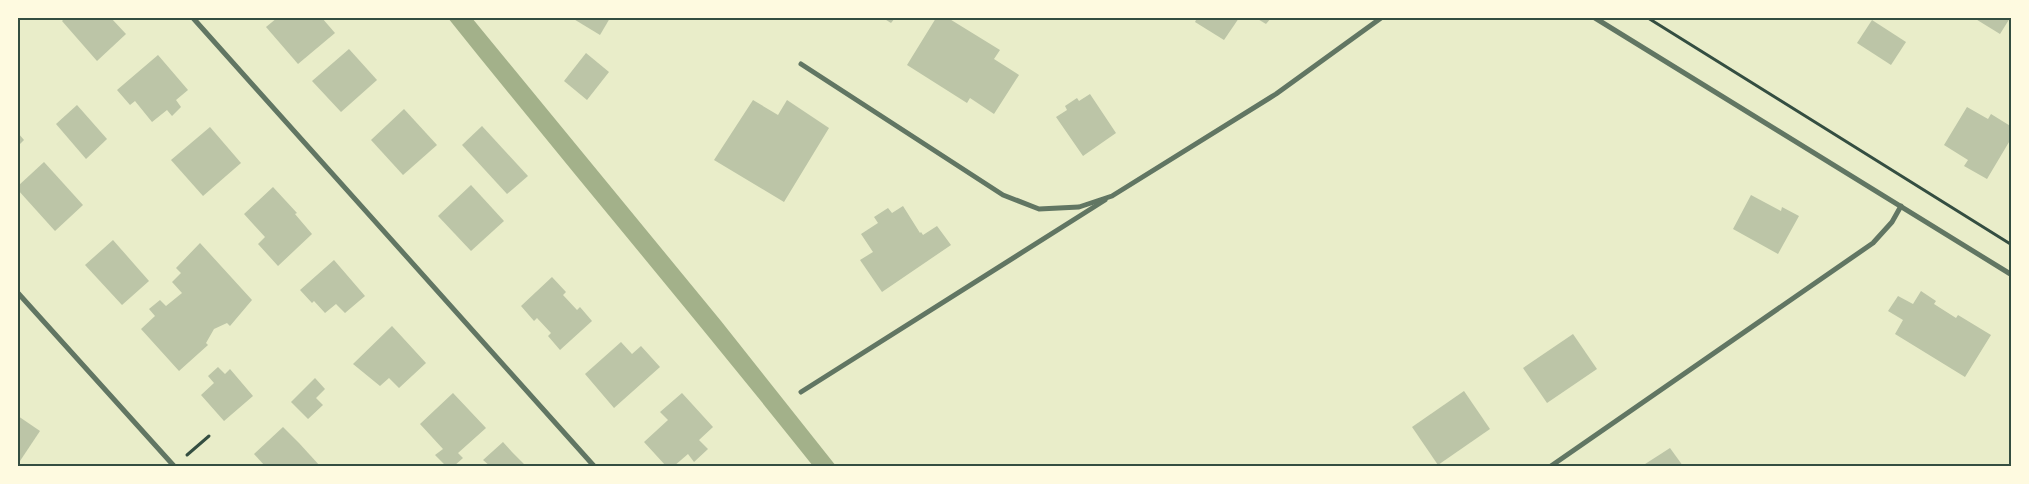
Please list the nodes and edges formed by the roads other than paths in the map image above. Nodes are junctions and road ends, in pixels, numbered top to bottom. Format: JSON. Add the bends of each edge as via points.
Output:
{"nodes":[{"id":1,"x":193,"y":18,"type":"edge"},
{"id":2,"x":1381,"y":18,"type":"edge"},
{"id":3,"x":1595,"y":18,"type":"edge"},
{"id":4,"x":800,"y":64,"type":"dead end"},
{"id":5,"x":1112,"y":196,"type":"junction"},
{"id":6,"x":1901,"y":206,"type":"junction"},
{"id":7,"x":2012,"y":275,"type":"edge"},
{"id":8,"x":18,"y":293,"type":"edge"},
{"id":9,"x":801,"y":392,"type":"dead end"},
{"id":10,"x":174,"y":466,"type":"edge"},
{"id":11,"x":594,"y":466,"type":"edge"},
{"id":12,"x":1551,"y":466,"type":"edge"}],
"edges":[{"from":1,"to":11,"type":"street"},
{"from":2,"to":5,"type":"street","via":[[1276,94]]},
{"from":3,"to":6,"type":"street"},
{"from":4,"to":5,"type":"street","via":[[1003,195],[1039,209],[1079,207]]},
{"from":5,"to":9,"type":"street"},
{"from":6,"to":7,"type":"street"},
{"from":6,"to":12,"type":"street","via":[[1873,244]]},
{"from":8,"to":10,"type":"street"}]}
